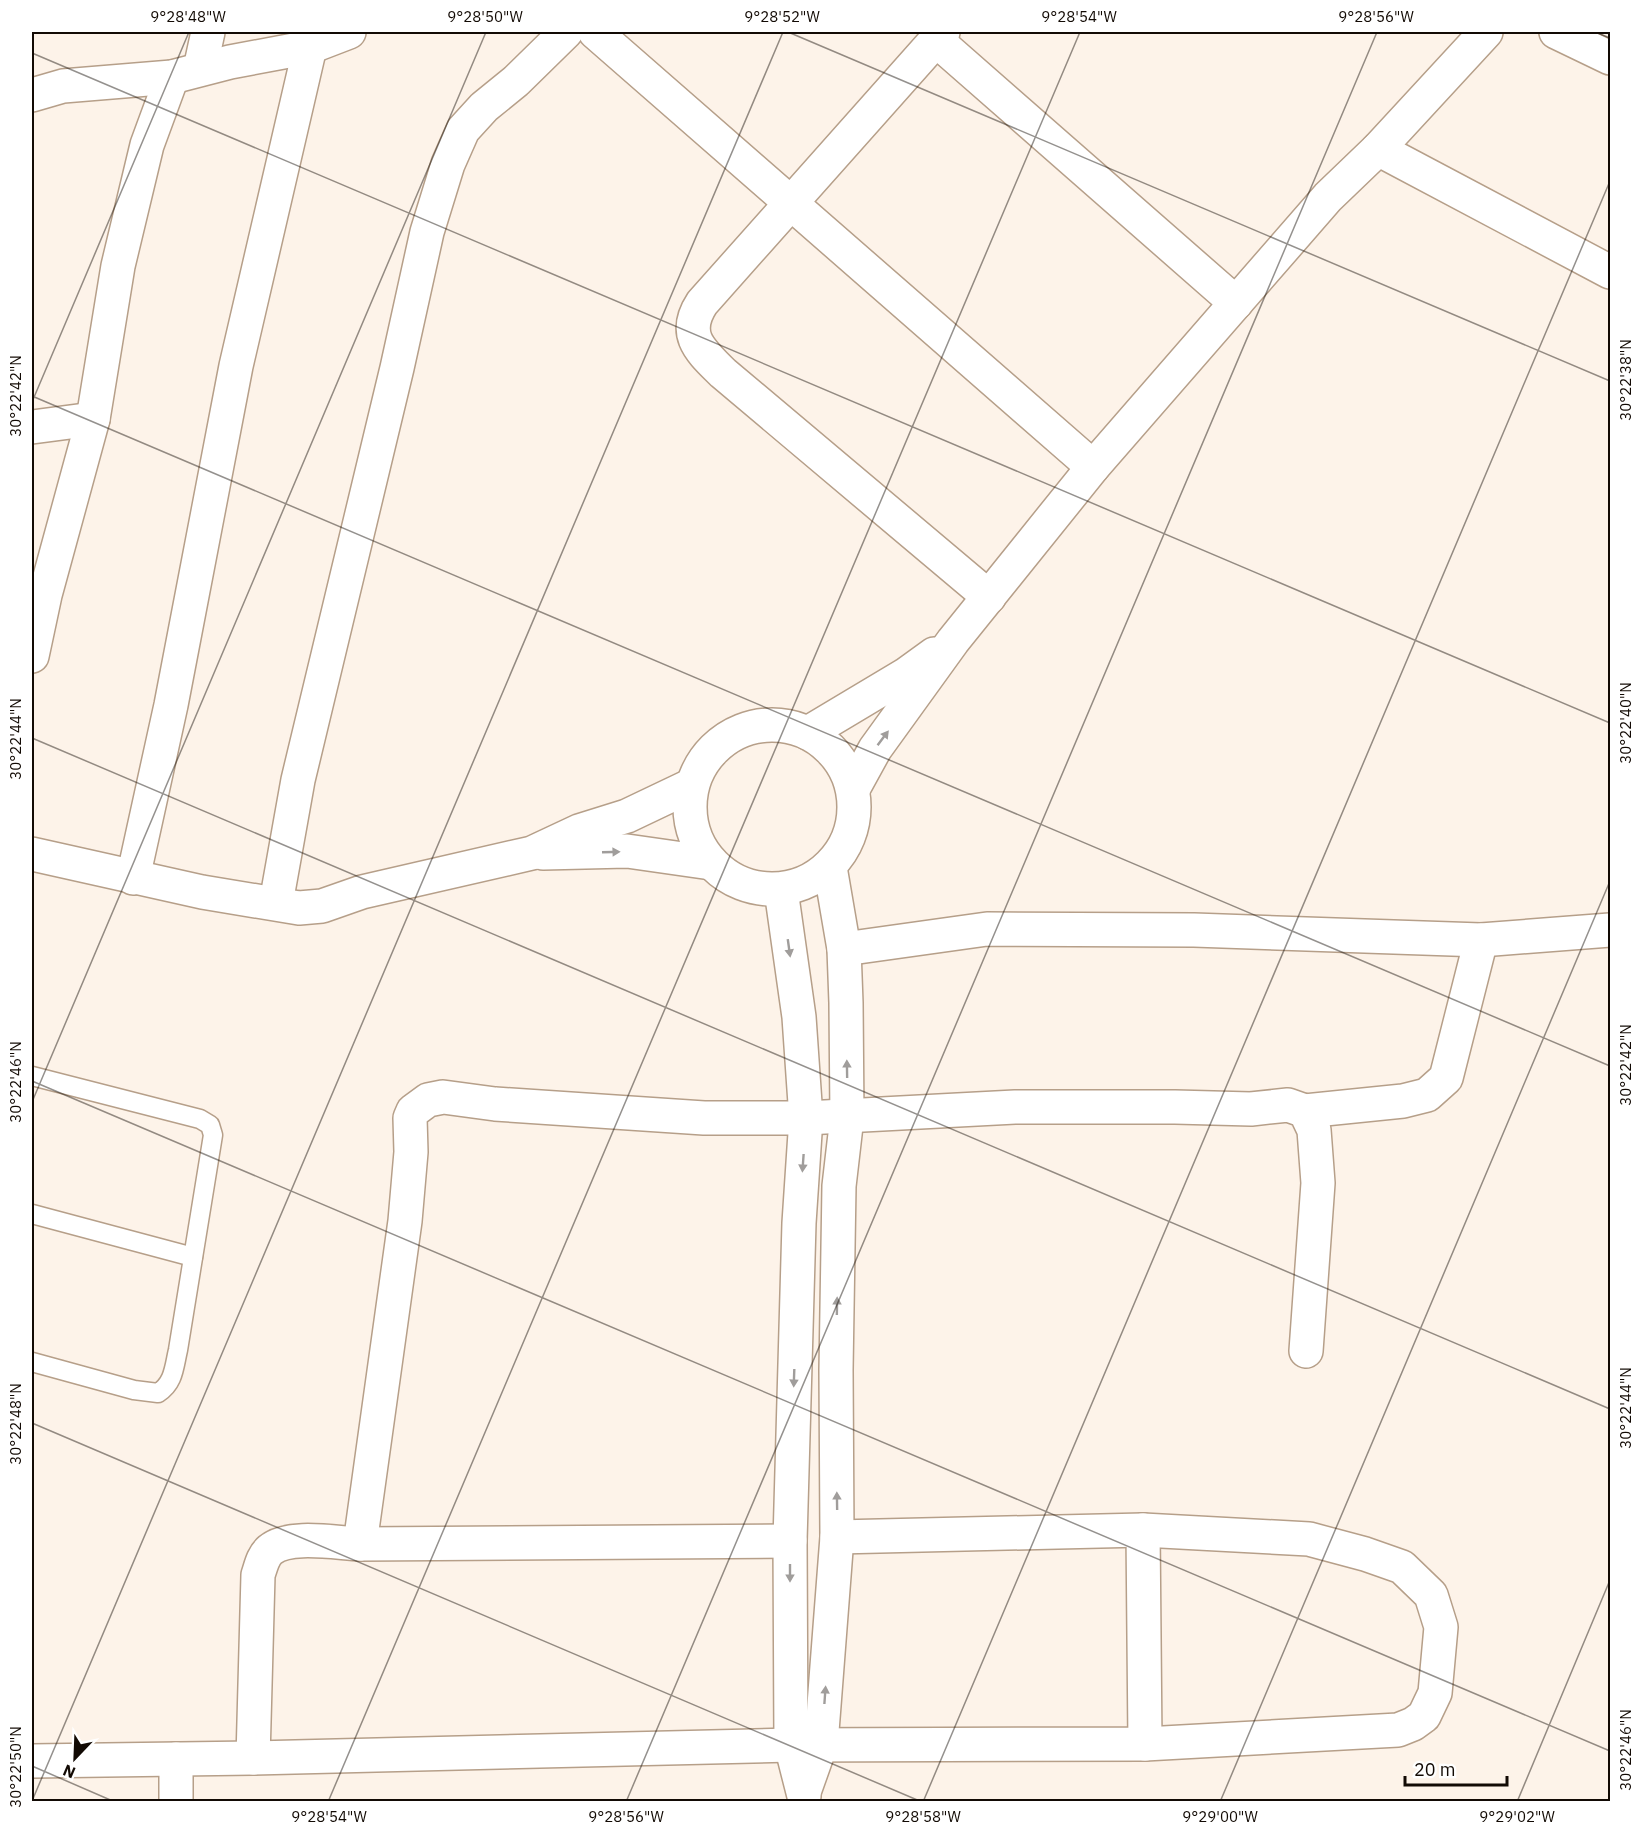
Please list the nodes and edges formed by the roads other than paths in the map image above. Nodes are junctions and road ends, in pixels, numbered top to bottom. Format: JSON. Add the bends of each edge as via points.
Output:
{"nodes":[{"id":1,"x":208,"y":32,"type":"edge"},
{"id":2,"x":350,"y":32,"type":"edge"},
{"id":3,"x":566,"y":32,"type":"edge"},
{"id":4,"x":595,"y":32,"type":"edge"},
{"id":5,"x":1486,"y":32,"type":"edge"},
{"id":6,"x":1556,"y":32,"type":"edge"},
{"id":7,"x":940,"y":36,"type":"edge"},
{"id":8,"x":310,"y":47,"type":"junction"},
{"id":9,"x":1611,"y":58,"type":"edge"},
{"id":10,"x":186,"y":73,"type":"junction"},
{"id":11,"x":32,"y":95,"type":"edge"},
{"id":12,"x":1378,"y":149,"type":"junction"},
{"id":13,"x":791,"y":202,"type":"junction"},
{"id":14,"x":1611,"y":272,"type":"edge"},
{"id":15,"x":1236,"y":303,"type":"junction"},
{"id":16,"x":93,"y":419,"type":"junction"},
{"id":17,"x":32,"y":427,"type":"edge"},
{"id":18,"x":1093,"y":467,"type":"junction"},
{"id":19,"x":988,"y":597,"type":"junction"},
{"id":20,"x":953,"y":641,"type":"junction"},
{"id":21,"x":32,"y":656,"type":"edge"},
{"id":22,"x":808,"y":733,"type":"junction"},
{"id":23,"x":690,"y":786,"type":"junction"},
{"id":24,"x":853,"y":789,"type":"junction"},
{"id":25,"x":532,"y":853,"type":"junction"},
{"id":26,"x":32,"y":854,"type":"edge"},
{"id":27,"x":711,"y":863,"type":"junction"},
{"id":28,"x":830,"y":867,"type":"junction"},
{"id":29,"x":133,"y":878,"type":"junction"},
{"id":30,"x":782,"y":890,"type":"junction"},
{"id":31,"x":276,"y":903,"type":"junction"},
{"id":32,"x":1610,"y":927,"type":"edge"},
{"id":33,"x":1481,"y":940,"type":"junction"},
{"id":34,"x":844,"y":949,"type":"junction"},
{"id":35,"x":32,"y":1076,"type":"edge"},
{"id":36,"x":1305,"y":1111,"type":"junction"},
{"id":37,"x":847,"y":1117,"type":"junction"},
{"id":38,"x":806,"y":1118,"type":"junction"},
{"id":39,"x":32,"y":1214,"type":"edge"},
{"id":40,"x":193,"y":1257,"type":"junction"},
{"id":41,"x":1306,"y":1351,"type":"dead end"},
{"id":42,"x":32,"y":1362,"type":"edge"},
{"id":43,"x":1143,"y":1530,"type":"junction"},
{"id":44,"x":837,"y":1537,"type":"junction"},
{"id":45,"x":790,"y":1541,"type":"junction"},
{"id":46,"x":360,"y":1544,"type":"junction"},
{"id":47,"x":806,"y":1744,"type":"junction"},
{"id":48,"x":1145,"y":1744,"type":"junction"},
{"id":49,"x":176,"y":1758,"type":"junction"},
{"id":50,"x":254,"y":1758,"type":"junction"},
{"id":51,"x":32,"y":1761,"type":"edge"},
{"id":52,"x":804,"y":1797,"type":"edge"},
{"id":53,"x":176,"y":1802,"type":"edge"}],
"edges":[{"from":1,"to":10,"type":"street"},
{"from":2,"to":8,"type":"street"},
{"from":3,"to":31,"type":"street","via":[[463,130],[448,164],[426,232],[298,780]]},
{"from":4,"to":13,"type":"street"},
{"from":5,"to":12,"type":"street"},
{"from":6,"to":9,"type":"street"},
{"from":7,"to":13,"type":"street"},
{"from":7,"to":15,"type":"street"},
{"from":8,"to":10,"type":"street"},
{"from":8,"to":29,"type":"street","via":[[236,366],[171,705]]},
{"from":10,"to":11,"type":"street","via":[[63,86]]},
{"from":10,"to":16,"type":"street","via":[[147,145],[118,266]]},
{"from":12,"to":14,"type":"street"},
{"from":12,"to":15,"type":"street","via":[[1328,197]]},
{"from":13,"to":18,"type":"street"},
{"from":13,"to":19,"type":"street","via":[[702,303],[694,317],[694,339],[704,355],[744,392]]},
{"from":15,"to":18,"type":"street"},
{"from":16,"to":17,"type":"street"},
{"from":16,"to":21,"type":"street"},
{"from":18,"to":19,"type":"street"},
{"from":19,"to":20,"type":"street"},
{"from":20,"to":22,"type":"street"},
{"from":24,"to":20,"type":"street","one_way":true,"via":[[875,749]]},
{"from":22,"to":23,"type":"street","via":[[783,725],[758,725],[733,734],[712,749]]},
{"from":22,"to":24,"type":"street","via":[[837,756]]},
{"from":23,"to":25,"type":"street","via":[[627,816],[579,831]]},
{"from":23,"to":27,"type":"street","via":[[690,819],[697,843]]},
{"from":24,"to":28,"type":"street","via":[[852,831]]},
{"from":25,"to":27,"type":"street","one_way":true,"via":[[627,851]]},
{"from":25,"to":31,"type":"street","via":[[362,892],[322,906],[299,908]]},
{"from":26,"to":29,"type":"street"},
{"from":27,"to":30,"type":"street","via":[[731,879],[756,889]]},
{"from":28,"to":30,"type":"street","via":[[808,882]]},
{"from":28,"to":34,"type":"street"},
{"from":29,"to":31,"type":"street"},
{"from":30,"to":38,"type":"street","one_way":true,"via":[[799,1017]]},
{"from":32,"to":33,"type":"street"},
{"from":33,"to":34,"type":"street","via":[[1194,930],[987,929]]},
{"from":33,"to":36,"type":"street","via":[[1446,1078],[1427,1095],[1403,1101]]},
{"from":37,"to":34,"type":"street","one_way":true},
{"from":35,"to":40,"type":"lane","via":[[170,1110],[210,1125],[213,1136]]},
{"from":36,"to":37,"type":"street","via":[[1288,1105],[1251,1109],[1027,1107]]},
{"from":36,"to":41,"type":"street","via":[[1314,1130],[1318,1183]]},
{"from":37,"to":38,"type":"street"},
{"from":44,"to":37,"type":"street","one_way":true,"via":[[839,1197]]},
{"from":38,"to":45,"type":"street","one_way":true,"via":[[799,1223]]},
{"from":38,"to":46,"type":"street","via":[[704,1118],[443,1097],[428,1100],[413,1111],[405,1221]]},
{"from":39,"to":40,"type":"lane"},
{"from":40,"to":42,"type":"lane","via":[[178,1350],[167,1388],[158,1393],[134,1390]]},
{"from":43,"to":44,"type":"street"},
{"from":43,"to":48,"type":"street"},
{"from":43,"to":48,"type":"street","via":[[1309,1539],[1365,1554],[1402,1568],[1431,1595],[1441,1627],[1435,1694],[1424,1716],[1398,1730]]},
{"from":47,"to":44,"type":"street","one_way":true},
{"from":45,"to":46,"type":"street"},
{"from":45,"to":47,"type":"street","one_way":true},
{"from":46,"to":50,"type":"street","via":[[299,1541],[271,1549],[263,1559],[258,1575]]},
{"from":47,"to":48,"type":"street"},
{"from":47,"to":50,"type":"street"},
{"from":47,"to":52,"type":"street"},
{"from":49,"to":50,"type":"street"},
{"from":49,"to":51,"type":"street"},
{"from":49,"to":53,"type":"street"}]}
